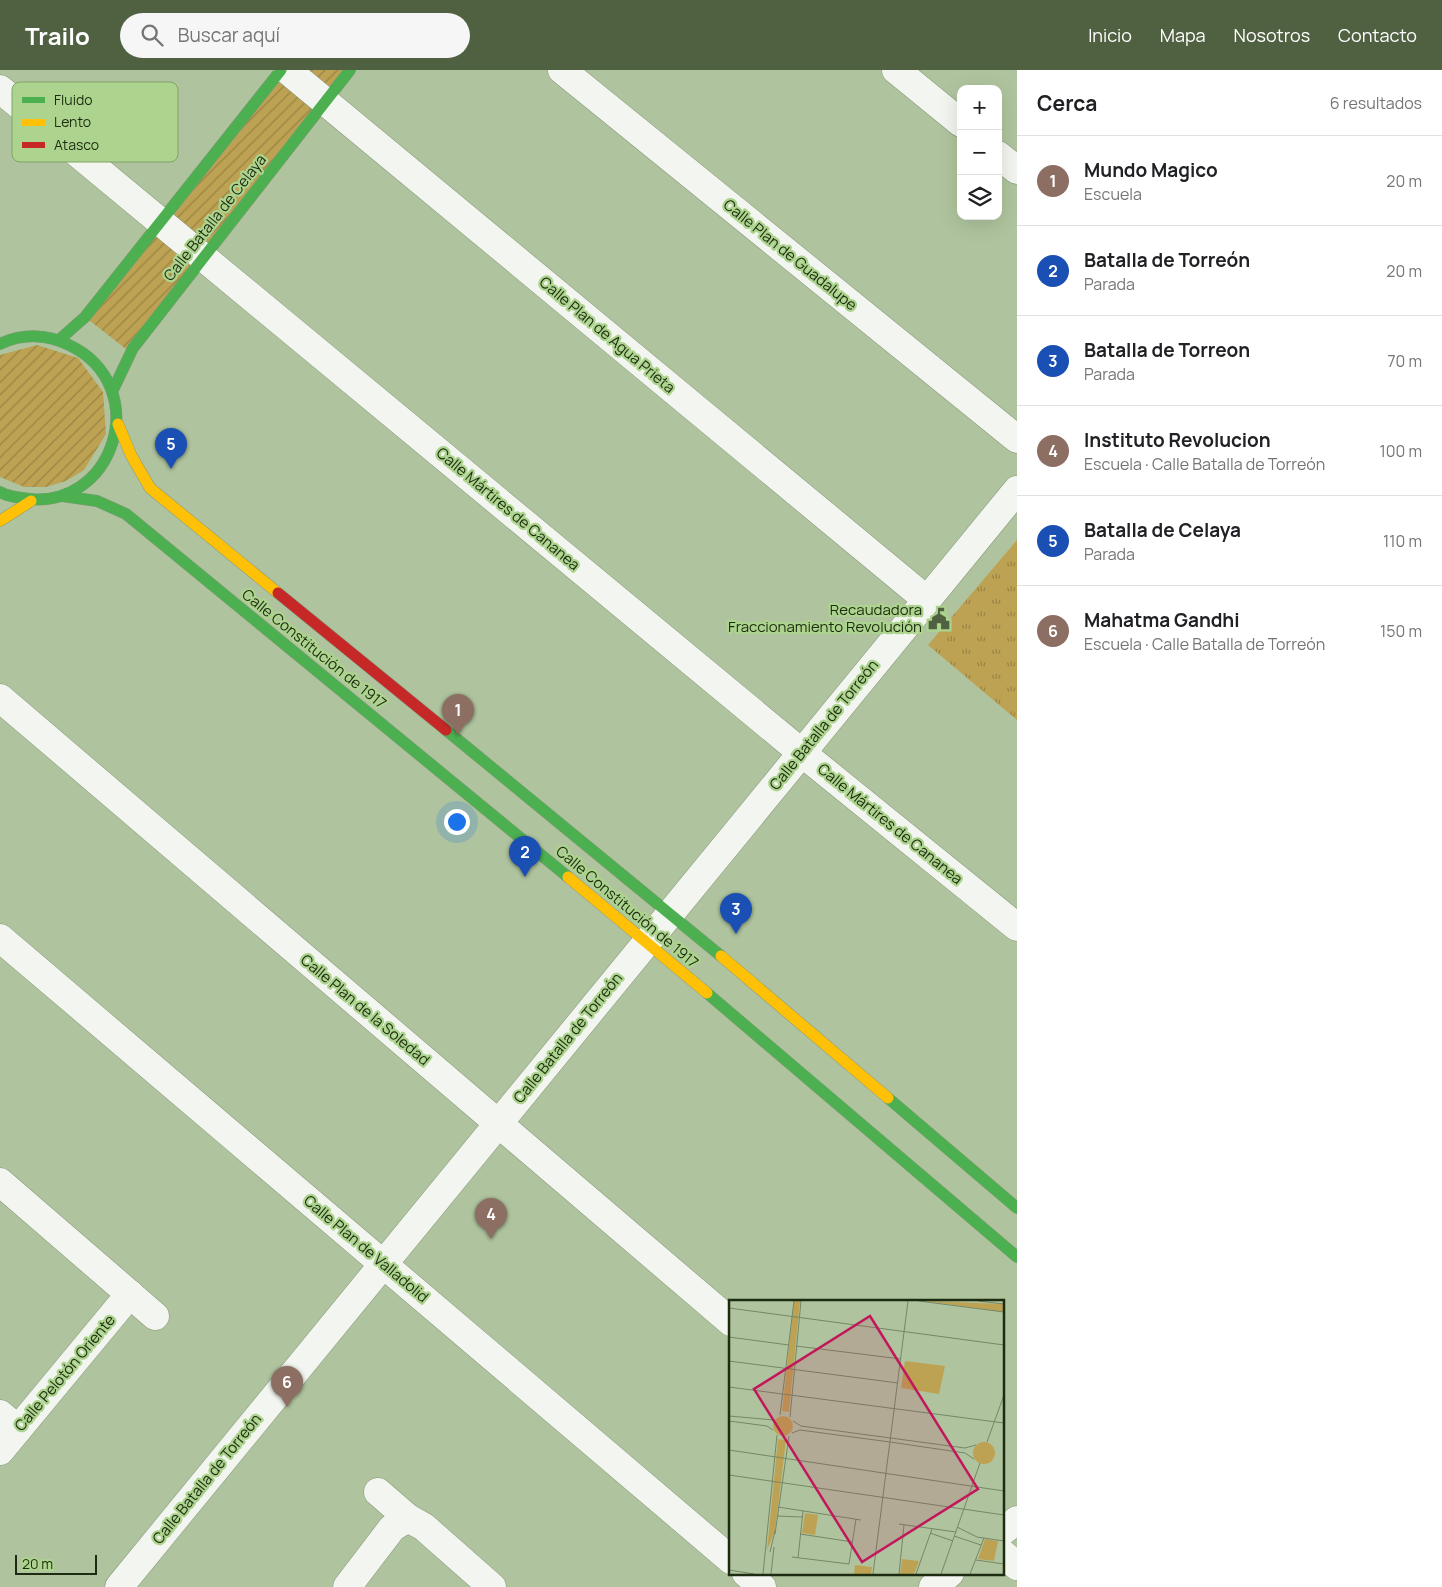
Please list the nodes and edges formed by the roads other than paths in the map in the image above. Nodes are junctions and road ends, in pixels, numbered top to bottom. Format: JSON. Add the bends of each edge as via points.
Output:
{"nodes":[{"id":1,"x":281,"y":70,"type":"edge"},
{"id":2,"x":287,"y":70,"type":"edge"},
{"id":3,"x":350,"y":70,"type":"edge"},
{"id":4,"x":562,"y":70,"type":"edge"},
{"id":5,"x":896,"y":70,"type":"edge"},
{"id":6,"x":0,"y":89,"type":"edge"},
{"id":7,"x":12,"y":99,"type":"edge"},
{"id":8,"x":325,"y":102,"type":"junction"},
{"id":9,"x":957,"y":121,"type":"edge"},
{"id":10,"x":1002,"y":157,"type":"edge"},
{"id":11,"x":88,"y":162,"type":"edge"},
{"id":12,"x":1017,"y":170,"type":"edge"},
{"id":13,"x":161,"y":222,"type":"junction"},
{"id":14,"x":203,"y":257,"type":"junction"},
{"id":15,"x":59,"y":340,"type":"junction"},
{"id":16,"x":1,"y":342,"type":"edge"},
{"id":17,"x":113,"y":390,"type":"junction"},
{"id":18,"x":118,"y":424,"type":"junction"},
{"id":19,"x":1017,"y":439,"type":"edge"},
{"id":20,"x":1017,"y":490,"type":"edge"},
{"id":21,"x":0,"y":492,"type":"edge"},
{"id":22,"x":62,"y":496,"type":"junction"},
{"id":23,"x":31,"y":500,"type":"junction"},
{"id":24,"x":0,"y":521,"type":"edge"},
{"id":25,"x":927,"y":600,"type":"junction"},
{"id":26,"x":0,"y":698,"type":"edge"},
{"id":27,"x":802,"y":753,"type":"junction"},
{"id":28,"x":670,"y":913,"type":"junction"},
{"id":29,"x":1017,"y":928,"type":"edge"},
{"id":30,"x":0,"y":938,"type":"edge"},
{"id":31,"x":646,"y":942,"type":"junction"},
{"id":32,"x":498,"y":1123,"type":"junction"},
{"id":33,"x":0,"y":1182,"type":"edge"},
{"id":34,"x":1017,"y":1208,"type":"edge"},
{"id":35,"x":1017,"y":1257,"type":"edge"},
{"id":36,"x":383,"y":1264,"type":"junction"},
{"id":37,"x":130,"y":1294,"type":"junction"},
{"id":38,"x":155,"y":1316,"type":"dead end"},
{"id":39,"x":729,"y":1320,"type":"edge"},
{"id":40,"x":9,"y":1422,"type":"edge"},
{"id":41,"x":0,"y":1451,"type":"edge"},
{"id":42,"x":378,"y":1492,"type":"dead end"},
{"id":43,"x":408,"y":1518,"type":"junction"},
{"id":44,"x":1017,"y":1520,"type":"edge"},
{"id":45,"x":1004,"y":1529,"type":"edge"},
{"id":46,"x":1004,"y":1555,"type":"edge"},
{"id":47,"x":729,"y":1558,"type":"edge"},
{"id":48,"x":1017,"y":1566,"type":"edge"},
{"id":49,"x":747,"y":1574,"type":"edge"},
{"id":50,"x":949,"y":1574,"type":"edge"},
{"id":51,"x":118,"y":1587,"type":"edge"},
{"id":52,"x":346,"y":1587,"type":"edge"},
{"id":53,"x":492,"y":1587,"type":"edge"},
{"id":54,"x":762,"y":1587,"type":"edge"},
{"id":55,"x":933,"y":1587,"type":"edge"}],
"edges":[{"from":1,"to":13,"type":"street"},
{"from":2,"to":8,"type":"street","name":"Calle Plan de Agua Prieta"},
{"from":3,"to":8,"type":"street","name":"Calle Batalla de Celaya"},
{"from":4,"to":19,"type":"street","name":"Calle Plan de Guadalupe"},
{"from":5,"to":9,"type":"street"},
{"from":6,"to":7,"type":"street","name":"Calle Mártires de Cananea"},
{"from":8,"to":14,"type":"street","name":"Calle Batalla de Celaya"},
{"from":8,"to":25,"type":"street","name":"Calle Plan de Agua Prieta"},
{"from":10,"to":12,"type":"street"},
{"from":11,"to":13,"type":"street","name":"Calle Mártires de Cananea"},
{"from":13,"to":14,"type":"street","name":"Calle Mártires de Cananea"},
{"from":13,"to":15,"type":"street","via":[[85,317]]},
{"from":14,"to":17,"type":"street","name":"Calle Batalla de Celaya","via":[[133,348]]},
{"from":14,"to":27,"type":"street","name":"Calle Mártires de Cananea"},
{"from":15,"to":16,"type":"street","via":[[31,336]]},
{"from":15,"to":17,"type":"street","via":[[82,351],[100,368]]},
{"from":17,"to":18,"type":"street"},
{"from":18,"to":22,"type":"street","via":[[113,448],[100,469],[83,486]]},
{"from":18,"to":28,"type":"street","name":"Calle Constitución de 1917","via":[[130,455],[150,488]]},
{"from":20,"to":25,"type":"street","name":"Calle Batalla de Torreón"},
{"from":21,"to":23,"type":"street"},
{"from":22,"to":23,"type":"street"},
{"from":22,"to":31,"type":"street","name":"Calle Constitución de 1917","via":[[97,500],[126,514]]},
{"from":23,"to":24,"type":"street"},
{"from":25,"to":27,"type":"street","name":"Calle Batalla de Torreón"},
{"from":26,"to":32,"type":"street","name":"Calle Plan de la Soledad"},
{"from":27,"to":28,"type":"street","name":"Calle Batalla de Torreón"},
{"from":27,"to":29,"type":"street","name":"Calle Mártires de Cananea"},
{"from":28,"to":31,"type":"street","name":"Calle Batalla de Torreón"},
{"from":28,"to":34,"type":"street","name":"Calle Constitución de 1917"},
{"from":30,"to":36,"type":"street","name":"Calle Plan de Valladolid"},
{"from":31,"to":32,"type":"street","name":"Calle Batalla de Torreón"},
{"from":31,"to":35,"type":"street","name":"Calle Constitución de 1917"},
{"from":32,"to":36,"type":"street","name":"Calle Batalla de Torreón"},
{"from":32,"to":39,"type":"street","name":"Calle Plan de la Soledad"},
{"from":33,"to":37,"type":"street"},
{"from":36,"to":47,"type":"street","name":"Calle Plan de Valladolid"},
{"from":36,"to":51,"type":"street","name":"Calle Batalla de Torreón"},
{"from":37,"to":38,"type":"street"},
{"from":37,"to":40,"type":"street","name":"Calle Pelotón Oriente"},
{"from":40,"to":41,"type":"street","name":"Calle Pelotón Oriente"},
{"from":42,"to":43,"type":"street"},
{"from":43,"to":52,"type":"street","via":[[392,1528]]},
{"from":43,"to":53,"type":"street","via":[[424,1527]]},
{"from":44,"to":45,"type":"street"},
{"from":46,"to":48,"type":"street"},
{"from":49,"to":54,"type":"street"},
{"from":50,"to":55,"type":"street"}]}
